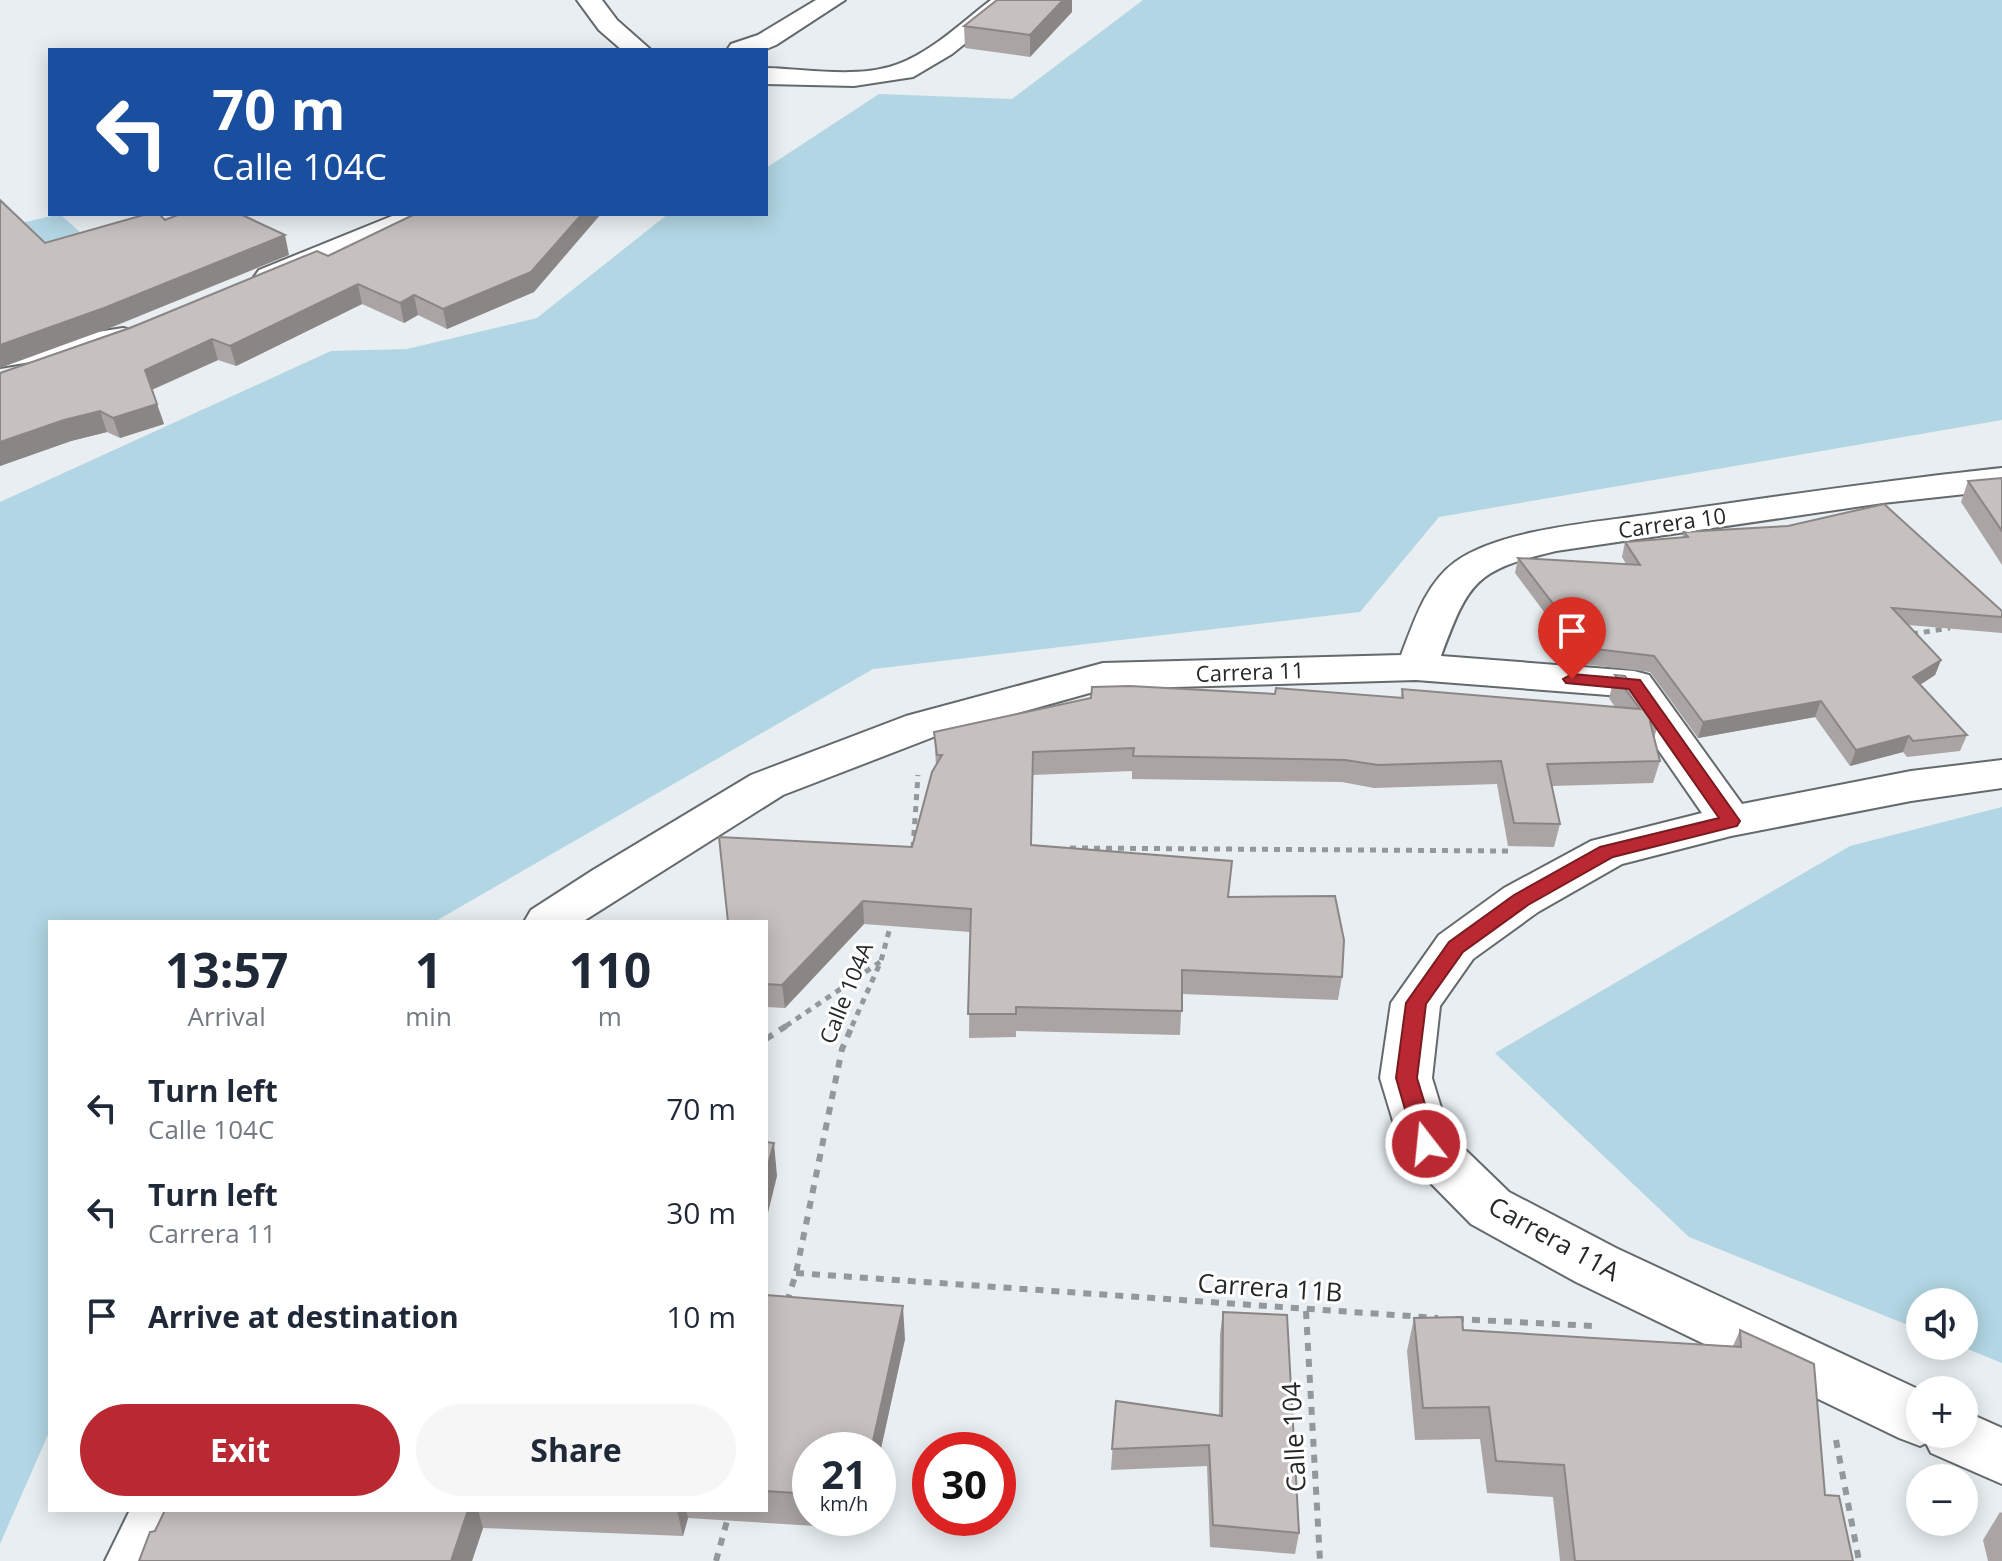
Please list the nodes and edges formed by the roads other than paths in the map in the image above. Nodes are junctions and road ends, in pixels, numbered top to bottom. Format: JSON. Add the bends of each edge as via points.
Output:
{"nodes":[{"id":1,"x":589,"y":0,"type":"edge"},
{"id":2,"x":833,"y":0,"type":"edge"},
{"id":3,"x":1007,"y":0,"type":"edge"},
{"id":4,"x":636,"y":48,"type":"edge"},
{"id":5,"x":745,"y":48,"type":"edge"},
{"id":6,"x":768,"y":76,"type":"edge"},
{"id":7,"x":418,"y":216,"type":"edge"},
{"id":8,"x":236,"y":291,"type":"edge"},
{"id":9,"x":0,"y":357,"type":"edge"},
{"id":10,"x":0,"y":383,"type":"edge"},
{"id":11,"x":1997,"y":479,"type":"edge"},
{"id":12,"x":1416,"y":667,"type":"junction"},
{"id":13,"x":2002,"y":774,"type":"edge"},
{"id":14,"x":1731,"y":821,"type":"junction"},
{"id":15,"x":551,"y":920,"type":"edge"},
{"id":16,"x":1906,"y":1413,"type":"edge"},
{"id":17,"x":1978,"y":1446,"type":"edge"},
{"id":18,"x":2002,"y":1457,"type":"edge"},
{"id":19,"x":161,"y":1512,"type":"edge"},
{"id":20,"x":137,"y":1561,"type":"edge"}],
"edges":[{"from":1,"to":4,"type":"street"},
{"from":2,"to":5,"type":"street"},
{"from":3,"to":6,"type":"street","via":[[902,72]]},
{"from":7,"to":8,"type":"street"},
{"from":9,"to":10,"type":"street","via":[[137,332]]},
{"from":11,"to":12,"type":"street","name":"Carrera 10","via":[[1572,537],[1516,550],[1473,567],[1451,587]]},
{"from":12,"to":14,"type":"street","name":"Carrera 11","via":[[1634,684]]},
{"from":12,"to":15,"type":"street","name":"Carrera 11","via":[[1103,676],[921,726],[767,785]]},
{"from":13,"to":14,"type":"street","name":"Carrera 11A"},
{"from":14,"to":16,"type":"street","name":"Carrera 11A","via":[[1607,852],[1521,900],[1456,947],[1416,1003],[1406,1078],[1426,1144],[1490,1208],[1596,1265]]},
{"from":17,"to":18,"type":"street"},
{"from":19,"to":20,"type":"street"}]}
